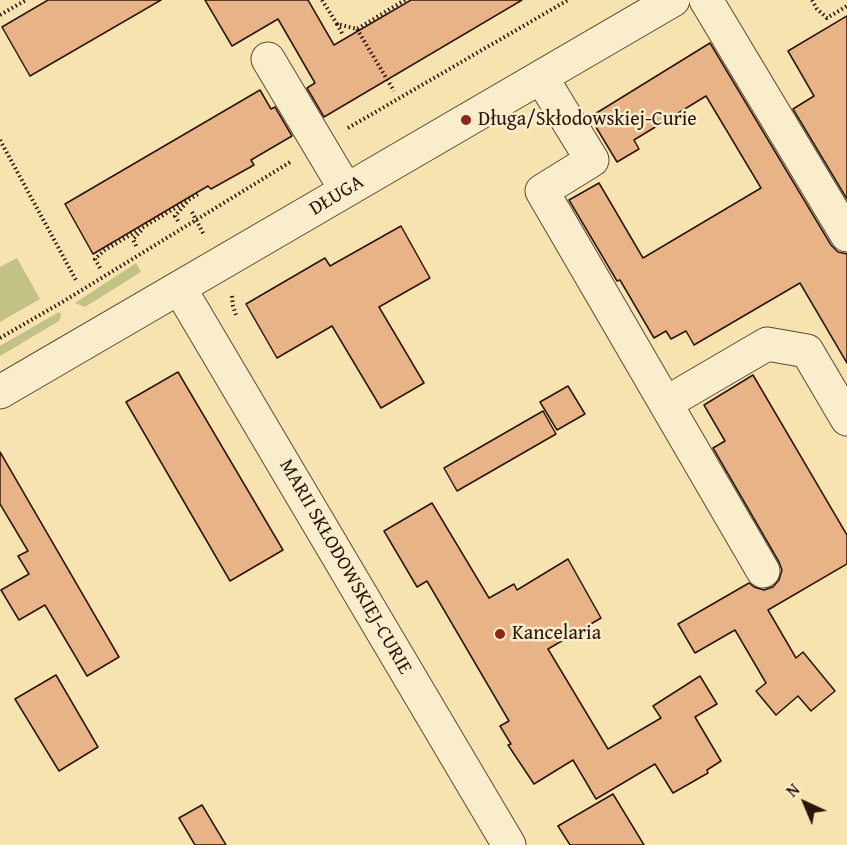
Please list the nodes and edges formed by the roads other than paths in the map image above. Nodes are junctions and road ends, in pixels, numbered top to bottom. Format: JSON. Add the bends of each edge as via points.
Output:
{"nodes":[{"id":1,"x":706,"y":0,"type":"edge"},
{"id":2,"x":653,"y":5,"type":"edge"},
{"id":3,"x":268,"y":59,"type":"dead end"},
{"id":4,"x":541,"y":77,"type":"junction"},
{"id":5,"x":346,"y":190,"type":"junction"},
{"id":6,"x":847,"y":236,"type":"edge"},
{"id":7,"x":180,"y":289,"type":"junction"},
{"id":8,"x":0,"y":392,"type":"edge"},
{"id":9,"x":666,"y":403,"type":"junction"},
{"id":10,"x":847,"y":419,"type":"edge"},
{"id":11,"x":763,"y":571,"type":"dead end"},
{"id":12,"x":509,"y":845,"type":"edge"}],
"edges":[{"from":1,"to":6,"type":"street"},
{"from":2,"to":4,"type":"street","name":"DŁUGA"},
{"from":3,"to":5,"type":"street"},
{"from":4,"to":5,"type":"street","name":"DŁUGA"},
{"from":4,"to":9,"type":"street","via":[[592,160],[542,190]]},
{"from":5,"to":7,"type":"street","name":"DŁUGA"},
{"from":7,"to":8,"type":"street","name":"DŁUGA"},
{"from":7,"to":12,"type":"street","name":"MARII SKŁODOWSKIEJ-CURIE"},
{"from":9,"to":10,"type":"street","via":[[767,344],[807,351]]},
{"from":9,"to":11,"type":"street"}]}
